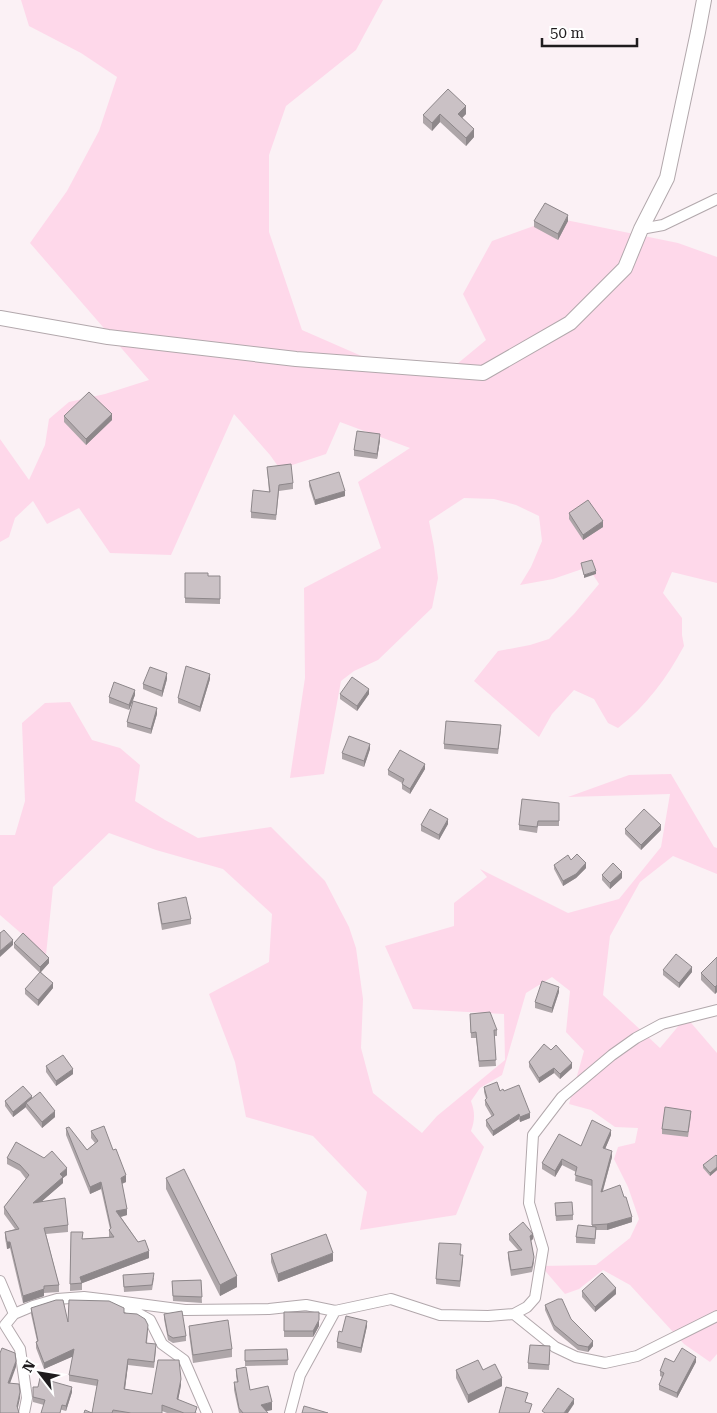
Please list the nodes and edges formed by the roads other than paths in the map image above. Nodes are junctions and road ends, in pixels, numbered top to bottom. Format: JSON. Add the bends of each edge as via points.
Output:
{"nodes":[{"id":1,"x":704,"y":0,"type":"edge"},
{"id":2,"x":717,"y":199,"type":"edge"},
{"id":3,"x":641,"y":229,"type":"junction"},
{"id":4,"x":0,"y":318,"type":"edge"},
{"id":5,"x":717,"y":1010,"type":"edge"},
{"id":6,"x":0,"y":1281,"type":"edge"},
{"id":7,"x":109,"y":1300,"type":"junction"},
{"id":8,"x":335,"y":1311,"type":"junction"},
{"id":9,"x":14,"y":1314,"type":"junction"},
{"id":10,"x":514,"y":1314,"type":"junction"},
{"id":11,"x":717,"y":1316,"type":"edge"},
{"id":12,"x":2,"y":1328,"type":"edge"},
{"id":13,"x":24,"y":1413,"type":"edge"},
{"id":14,"x":207,"y":1413,"type":"edge"},
{"id":15,"x":290,"y":1413,"type":"edge"}],
"edges":[{"from":1,"to":3,"type":"street","via":[[667,178]]},
{"from":2,"to":3,"type":"street","via":[[663,225]]},
{"from":3,"to":4,"type":"street","via":[[625,268],[570,323],[483,373],[296,359],[108,337]]},
{"from":5,"to":10,"type":"street","via":[[662,1024],[636,1038],[562,1097],[533,1135],[529,1203],[543,1249],[535,1298]]},
{"from":6,"to":9,"type":"street"},
{"from":7,"to":8,"type":"street","via":[[185,1310],[306,1305]]},
{"from":7,"to":9,"type":"street","via":[[84,1297],[57,1299]]},
{"from":7,"to":14,"type":"street","via":[[150,1320],[162,1344],[184,1360]]},
{"from":8,"to":10,"type":"street","via":[[391,1299],[440,1315]]},
{"from":8,"to":15,"type":"street","via":[[300,1375]]},
{"from":9,"to":12,"type":"street"},
{"from":10,"to":11,"type":"street","via":[[555,1347],[576,1357],[605,1363],[637,1356]]},
{"from":12,"to":13,"type":"street","via":[[20,1349],[27,1398]]}]}
